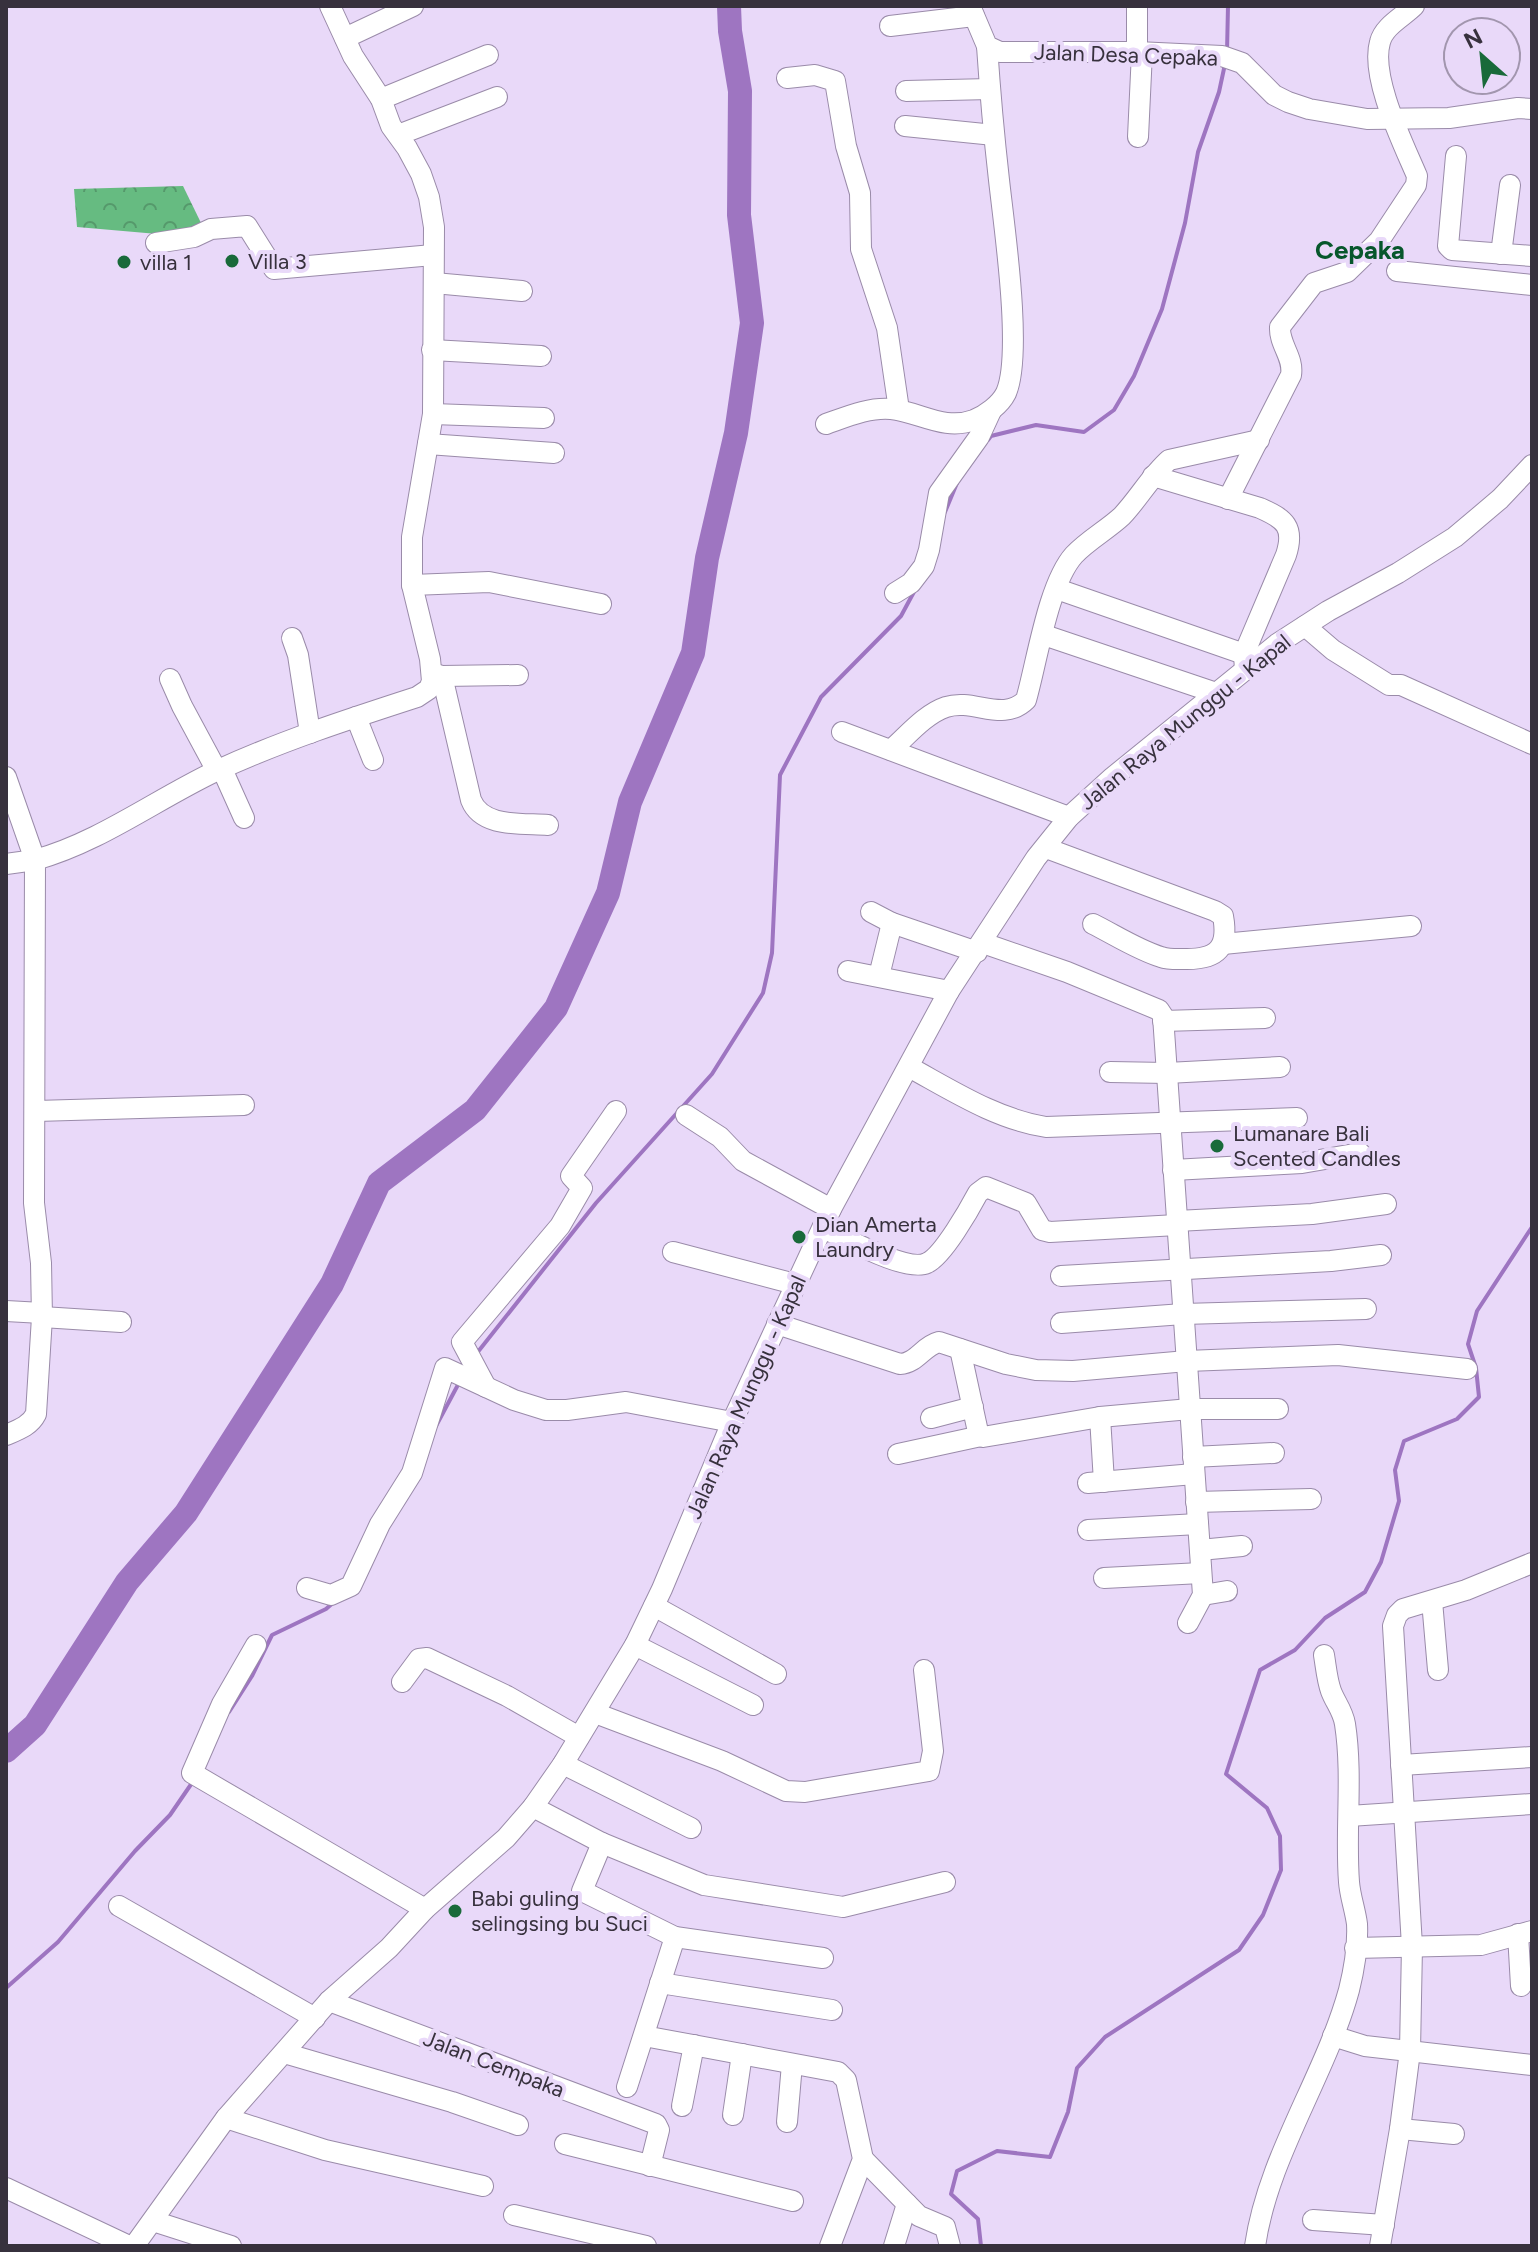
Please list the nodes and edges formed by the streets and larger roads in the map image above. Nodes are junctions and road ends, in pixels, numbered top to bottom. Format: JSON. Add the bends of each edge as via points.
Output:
{"nodes":[{"id":1,"x":330,"y":6,"type":"edge"},
{"id":2,"x":413,"y":6,"type":"edge"},
{"id":3,"x":1137,"y":6,"type":"edge"},
{"id":4,"x":1414,"y":6,"type":"edge"},
{"id":5,"x":972,"y":11,"type":"edge"},
{"id":6,"x":890,"y":26,"type":"dead end"},
{"id":7,"x":345,"y":38,"type":"junction"},
{"id":8,"x":987,"y":46,"type":"junction"},
{"id":9,"x":1140,"y":52,"type":"junction"},
{"id":10,"x":488,"y":55,"type":"dead end"},
{"id":11,"x":787,"y":78,"type":"dead end"},
{"id":12,"x":990,"y":89,"type":"junction"},
{"id":13,"x":906,"y":91,"type":"dead end"},
{"id":14,"x":497,"y":97,"type":"dead end"},
{"id":15,"x":381,"y":99,"type":"junction"},
{"id":16,"x":1532,"y":109,"type":"edge"},
{"id":17,"x":1395,"y":119,"type":"junction"},
{"id":18,"x":905,"y":126,"type":"dead end"},
{"id":19,"x":398,"y":135,"type":"junction"},
{"id":20,"x":994,"y":135,"type":"junction"},
{"id":21,"x":1138,"y":137,"type":"dead end"},
{"id":22,"x":1456,"y":156,"type":"dead end"},
{"id":23,"x":1510,"y":185,"type":"dead end"},
{"id":24,"x":156,"y":243,"type":"dead end"},
{"id":25,"x":1501,"y":254,"type":"junction"},
{"id":26,"x":433,"y":255,"type":"junction"},
{"id":27,"x":1532,"y":256,"type":"edge"},
{"id":28,"x":1397,"y":271,"type":"dead end"},
{"id":29,"x":434,"y":283,"type":"junction"},
{"id":30,"x":1532,"y":285,"type":"edge"},
{"id":31,"x":522,"y":291,"type":"dead end"},
{"id":32,"x":432,"y":350,"type":"junction"},
{"id":33,"x":541,"y":356,"type":"dead end"},
{"id":34,"x":899,"y":410,"type":"junction"},
{"id":35,"x":991,"y":411,"type":"junction"},
{"id":36,"x":433,"y":414,"type":"junction"},
{"id":37,"x":544,"y":418,"type":"dead end"},
{"id":38,"x":826,"y":424,"type":"dead end"},
{"id":39,"x":1259,"y":440,"type":"junction"},
{"id":40,"x":428,"y":444,"type":"junction"},
{"id":41,"x":554,"y":453,"type":"dead end"},
{"id":42,"x":1532,"y":465,"type":"edge"},
{"id":43,"x":1153,"y":476,"type":"junction"},
{"id":44,"x":1228,"y":499,"type":"junction"},
{"id":45,"x":412,"y":585,"type":"junction"},
{"id":46,"x":1057,"y":589,"type":"junction"},
{"id":47,"x":895,"y":593,"type":"dead end"},
{"id":48,"x":601,"y":604,"type":"dead end"},
{"id":49,"x":1305,"y":626,"type":"junction"},
{"id":50,"x":1044,"y":635,"type":"junction"},
{"id":51,"x":292,"y":638,"type":"dead end"},
{"id":52,"x":1244,"y":662,"type":"junction"},
{"id":53,"x":437,"y":674,"type":"junction"},
{"id":54,"x":518,"y":675,"type":"dead end"},
{"id":55,"x":170,"y":679,"type":"dead end"},
{"id":56,"x":1216,"y":693,"type":"junction"},
{"id":57,"x":356,"y":717,"type":"junction"},
{"id":58,"x":842,"y":732,"type":"dead end"},
{"id":59,"x":310,"y":733,"type":"junction"},
{"id":60,"x":1532,"y":744,"type":"edge"},
{"id":61,"x":891,"y":750,"type":"junction"},
{"id":62,"x":373,"y":760,"type":"dead end"},
{"id":63,"x":219,"y":770,"type":"junction"},
{"id":64,"x":6,"y":777,"type":"edge"},
{"id":65,"x":1069,"y":817,"type":"junction"},
{"id":66,"x":244,"y":818,"type":"dead end"},
{"id":67,"x":548,"y":825,"type":"dead end"},
{"id":68,"x":1046,"y":848,"type":"junction"},
{"id":69,"x":35,"y":860,"type":"junction"},
{"id":70,"x":6,"y":864,"type":"edge"},
{"id":71,"x":871,"y":912,"type":"dead end"},
{"id":72,"x":892,"y":923,"type":"junction"},
{"id":73,"x":1093,"y":924,"type":"dead end"},
{"id":74,"x":1411,"y":926,"type":"dead end"},
{"id":75,"x":1223,"y":944,"type":"junction"},
{"id":76,"x":980,"y":948,"type":"junction"},
{"id":77,"x":848,"y":971,"type":"dead end"},
{"id":78,"x":879,"y":976,"type":"junction"},
{"id":79,"x":949,"y":991,"type":"junction"},
{"id":80,"x":1162,"y":1017,"type":"junction"},
{"id":81,"x":1265,"y":1018,"type":"dead end"},
{"id":82,"x":909,"y":1067,"type":"junction"},
{"id":83,"x":1280,"y":1067,"type":"dead end"},
{"id":84,"x":1110,"y":1072,"type":"dead end"},
{"id":85,"x":1167,"y":1073,"type":"junction"},
{"id":86,"x":244,"y":1105,"type":"dead end"},
{"id":87,"x":36,"y":1111,"type":"junction"},
{"id":88,"x":616,"y":1111,"type":"dead end"},
{"id":89,"x":686,"y":1115,"type":"dead end"},
{"id":90,"x":1297,"y":1118,"type":"dead end"},
{"id":91,"x":1170,"y":1124,"type":"junction"},
{"id":92,"x":1360,"y":1153,"type":"dead end"},
{"id":93,"x":1173,"y":1170,"type":"junction"},
{"id":94,"x":1386,"y":1204,"type":"dead end"},
{"id":95,"x":827,"y":1218,"type":"junction"},
{"id":96,"x":1177,"y":1223,"type":"junction"},
{"id":97,"x":673,"y":1252,"type":"dead end"},
{"id":98,"x":1381,"y":1255,"type":"dead end"},
{"id":99,"x":1180,"y":1268,"type":"junction"},
{"id":100,"x":1061,"y":1276,"type":"dead end"},
{"id":101,"x":795,"y":1284,"type":"junction"},
{"id":102,"x":1366,"y":1309,"type":"dead end"},
{"id":103,"x":6,"y":1311,"type":"edge"},
{"id":104,"x":1183,"y":1314,"type":"junction"},
{"id":105,"x":42,"y":1315,"type":"junction"},
{"id":106,"x":121,"y":1322,"type":"dead end"},
{"id":107,"x":1061,"y":1323,"type":"dead end"},
{"id":108,"x":777,"y":1324,"type":"junction"},
{"id":109,"x":960,"y":1349,"type":"junction"},
{"id":110,"x":1187,"y":1361,"type":"junction"},
{"id":111,"x":1467,"y":1369,"type":"dead end"},
{"id":112,"x":476,"y":1370,"type":"junction"},
{"id":113,"x":973,"y":1407,"type":"junction"},
{"id":114,"x":1190,"y":1409,"type":"junction"},
{"id":115,"x":1278,"y":1409,"type":"dead end"},
{"id":116,"x":1100,"y":1417,"type":"junction"},
{"id":117,"x":931,"y":1418,"type":"dead end"},
{"id":118,"x":732,"y":1422,"type":"junction"},
{"id":119,"x":6,"y":1435,"type":"edge"},
{"id":120,"x":981,"y":1436,"type":"junction"},
{"id":121,"x":1274,"y":1453,"type":"dead end"},
{"id":122,"x":898,"y":1454,"type":"dead end"},
{"id":123,"x":1194,"y":1466,"type":"junction"},
{"id":124,"x":1311,"y":1499,"type":"dead end"},
{"id":125,"x":1196,"y":1502,"type":"junction"},
{"id":126,"x":1198,"y":1524,"type":"junction"},
{"id":127,"x":1088,"y":1530,"type":"dead end"},
{"id":128,"x":1242,"y":1546,"type":"dead end"},
{"id":129,"x":1200,"y":1550,"type":"junction"},
{"id":130,"x":1532,"y":1563,"type":"edge"},
{"id":131,"x":1201,"y":1573,"type":"junction"},
{"id":132,"x":1104,"y":1578,"type":"dead end"},
{"id":133,"x":307,"y":1588,"type":"dead end"},
{"id":134,"x":1227,"y":1591,"type":"dead end"},
{"id":135,"x":1203,"y":1595,"type":"junction"},
{"id":136,"x":1432,"y":1601,"type":"junction"},
{"id":137,"x":654,"y":1606,"type":"junction"},
{"id":138,"x":1188,"y":1623,"type":"dead end"},
{"id":139,"x":256,"y":1645,"type":"dead end"},
{"id":140,"x":635,"y":1645,"type":"junction"},
{"id":141,"x":1324,"y":1655,"type":"dead end"},
{"id":142,"x":924,"y":1670,"type":"dead end"},
{"id":143,"x":1438,"y":1670,"type":"dead end"},
{"id":144,"x":776,"y":1674,"type":"dead end"},
{"id":145,"x":402,"y":1682,"type":"dead end"},
{"id":146,"x":753,"y":1705,"type":"dead end"},
{"id":147,"x":595,"y":1713,"type":"junction"},
{"id":148,"x":579,"y":1737,"type":"junction"},
{"id":149,"x":1532,"y":1757,"type":"edge"},
{"id":150,"x":563,"y":1764,"type":"junction"},
{"id":151,"x":1401,"y":1765,"type":"junction"},
{"id":152,"x":1532,"y":1804,"type":"edge"},
{"id":153,"x":533,"y":1807,"type":"junction"},
{"id":154,"x":1405,"y":1812,"type":"junction"},
{"id":155,"x":1349,"y":1816,"type":"junction"},
{"id":156,"x":691,"y":1828,"type":"dead end"},
{"id":157,"x":602,"y":1843,"type":"junction"},
{"id":158,"x":945,"y":1882,"type":"dead end"},
{"id":159,"x":119,"y":1906,"type":"dead end"},
{"id":160,"x":425,"y":1909,"type":"junction"},
{"id":161,"x":1525,"y":1932,"type":"edge"},
{"id":162,"x":675,"y":1937,"type":"junction"},
{"id":163,"x":1412,"y":1946,"type":"junction"},
{"id":164,"x":1355,"y":1948,"type":"junction"},
{"id":165,"x":823,"y":1958,"type":"dead end"},
{"id":166,"x":660,"y":1983,"type":"junction"},
{"id":167,"x":1521,"y":1986,"type":"dead end"},
{"id":168,"x":329,"y":2001,"type":"junction"},
{"id":169,"x":832,"y":2010,"type":"dead end"},
{"id":170,"x":315,"y":2018,"type":"junction"},
{"id":171,"x":644,"y":2036,"type":"junction"},
{"id":172,"x":1333,"y":2036,"type":"junction"},
{"id":173,"x":694,"y":2045,"type":"junction"},
{"id":174,"x":1410,"y":2051,"type":"junction"},
{"id":175,"x":284,"y":2053,"type":"junction"},
{"id":176,"x":742,"y":2054,"type":"junction"},
{"id":177,"x":792,"y":2064,"type":"junction"},
{"id":178,"x":1532,"y":2065,"type":"edge"},
{"id":179,"x":627,"y":2087,"type":"dead end"},
{"id":180,"x":682,"y":2106,"type":"dead end"},
{"id":181,"x":733,"y":2115,"type":"dead end"},
{"id":182,"x":226,"y":2118,"type":"junction"},
{"id":183,"x":787,"y":2122,"type":"dead end"},
{"id":184,"x":518,"y":2125,"type":"dead end"},
{"id":185,"x":1400,"y":2129,"type":"junction"},
{"id":186,"x":1454,"y":2134,"type":"dead end"},
{"id":187,"x":565,"y":2144,"type":"dead end"},
{"id":188,"x":863,"y":2159,"type":"junction"},
{"id":189,"x":650,"y":2166,"type":"junction"},
{"id":190,"x":483,"y":2186,"type":"dead end"},
{"id":191,"x":10,"y":2197,"type":"edge"},
{"id":192,"x":793,"y":2201,"type":"dead end"},
{"id":193,"x":907,"y":2204,"type":"junction"},
{"id":194,"x":514,"y":2215,"type":"dead end"},
{"id":195,"x":1313,"y":2220,"type":"dead end"},
{"id":196,"x":153,"y":2221,"type":"junction"},
{"id":197,"x":1384,"y":2225,"type":"junction"},
{"id":198,"x":611,"y":2242,"type":"edge"},
{"id":199,"x":132,"y":2246,"type":"edge"},
{"id":200,"x":231,"y":2246,"type":"edge"},
{"id":201,"x":646,"y":2246,"type":"edge"},
{"id":202,"x":830,"y":2246,"type":"edge"},
{"id":203,"x":894,"y":2246,"type":"edge"},
{"id":204,"x":950,"y":2246,"type":"edge"},
{"id":205,"x":1255,"y":2246,"type":"edge"},
{"id":206,"x":1380,"y":2246,"type":"edge"}],
"edges":[{"from":1,"to":7,"type":"street"},
{"from":2,"to":7,"type":"street"},
{"from":3,"to":9,"type":"street"},
{"from":4,"to":17,"type":"street","via":[[1380,42],[1378,59]]},
{"from":5,"to":6,"type":"street"},
{"from":5,"to":8,"type":"street"},
{"from":7,"to":15,"type":"street"},
{"from":8,"to":9,"type":"street","name":"Jalan Desa Cepaka","via":[[1000,52]]},
{"from":8,"to":12,"type":"street"},
{"from":9,"to":17,"type":"street","name":"Jalan Desa Cepaka","via":[[1232,59],[1288,102],[1367,119]]},
{"from":9,"to":21,"type":"street"},
{"from":10,"to":15,"type":"street"},
{"from":11,"to":34,"type":"street","via":[[815,75],[835,81],[860,193],[861,249],[887,328]]},
{"from":12,"to":13,"type":"street"},
{"from":12,"to":20,"type":"street"},
{"from":14,"to":19,"type":"street"},
{"from":15,"to":19,"type":"street"},
{"from":16,"to":17,"type":"street","name":"Jalan Desa Cepaka"},
{"from":17,"to":39,"type":"street","via":[[1416,185],[1379,241],[1342,275],[1314,283],[1280,327],[1291,375]]},
{"from":18,"to":20,"type":"street"},
{"from":19,"to":26,"type":"street","via":[[429,197]]},
{"from":20,"to":35,"type":"street","via":[[1012,371],[1005,394]]},
{"from":22,"to":25,"type":"street","via":[[1448,246]]},
{"from":23,"to":25,"type":"street"},
{"from":24,"to":26,"type":"street","via":[[247,226],[274,269]]},
{"from":25,"to":27,"type":"street"},
{"from":26,"to":29,"type":"street"},
{"from":28,"to":30,"type":"street"},
{"from":29,"to":31,"type":"street"},
{"from":29,"to":32,"type":"street"},
{"from":32,"to":33,"type":"street"},
{"from":32,"to":36,"type":"street"},
{"from":34,"to":35,"type":"street","via":[[946,424],[975,420]]},
{"from":34,"to":38,"type":"street","via":[[878,409]]},
{"from":35,"to":47,"type":"street","via":[[939,493],[924,566]]},
{"from":36,"to":37,"type":"street"},
{"from":36,"to":40,"type":"street"},
{"from":39,"to":43,"type":"street","via":[[1175,457]]},
{"from":39,"to":44,"type":"street"},
{"from":40,"to":41,"type":"street"},
{"from":40,"to":45,"type":"street","via":[[412,537]]},
{"from":42,"to":49,"type":"street","name":"Jalan Raya Munggu - Kapal","via":[[1455,537]]},
{"from":43,"to":44,"type":"street"},
{"from":43,"to":46,"type":"street","via":[[1120,517],[1075,554]]},
{"from":44,"to":52,"type":"street","via":[[1276,515],[1289,531],[1290,544]]},
{"from":45,"to":48,"type":"street","via":[[489,582]]},
{"from":45,"to":53,"type":"street"},
{"from":46,"to":50,"type":"street"},
{"from":46,"to":52,"type":"street"},
{"from":49,"to":52,"type":"street","name":"Jalan Raya Munggu - Kapal"},
{"from":49,"to":60,"type":"street","via":[[1389,685],[1401,685]]},
{"from":50,"to":56,"type":"street"},
{"from":50,"to":61,"type":"street","via":[[1020,706],[1008,711],[965,704],[946,707]]},
{"from":51,"to":59,"type":"street"},
{"from":52,"to":56,"type":"street","name":"Jalan Raya Munggu - Kapal"},
{"from":53,"to":54,"type":"street"},
{"from":53,"to":57,"type":"street","via":[[417,697]]},
{"from":53,"to":67,"type":"street","via":[[477,813],[500,821]]},
{"from":55,"to":63,"type":"street"},
{"from":56,"to":65,"type":"street","name":"Jalan Raya Munggu - Kapal"},
{"from":57,"to":59,"type":"street"},
{"from":57,"to":62,"type":"street"},
{"from":58,"to":61,"type":"street"},
{"from":59,"to":63,"type":"street"},
{"from":61,"to":65,"type":"street"},
{"from":63,"to":66,"type":"street"},
{"from":63,"to":69,"type":"street","via":[[65,852]]},
{"from":64,"to":69,"type":"street"},
{"from":65,"to":68,"type":"street","name":"Jalan Raya Munggu - Kapal"},
{"from":68,"to":75,"type":"street","via":[[1219,913]]},
{"from":68,"to":76,"type":"street","name":"Jalan Raya Munggu - Kapal","via":[[1012,892]]},
{"from":69,"to":70,"type":"street"},
{"from":69,"to":87,"type":"street"},
{"from":71,"to":72,"type":"street"},
{"from":72,"to":76,"type":"street"},
{"from":72,"to":78,"type":"street"},
{"from":73,"to":75,"type":"street","via":[[1164,958],[1207,958]]},
{"from":74,"to":75,"type":"street"},
{"from":76,"to":79,"type":"street","name":"Jalan Raya Munggu - Kapal"},
{"from":76,"to":80,"type":"street","via":[[1067,972]]},
{"from":77,"to":78,"type":"street"},
{"from":78,"to":79,"type":"street"},
{"from":79,"to":82,"type":"street","name":"Jalan Raya Munggu - Kapal"},
{"from":80,"to":81,"type":"street"},
{"from":80,"to":85,"type":"street"},
{"from":82,"to":91,"type":"street","via":[[1024,1123],[1074,1128]]},
{"from":82,"to":95,"type":"street","name":"Jalan Raya Munggu - Kapal"},
{"from":83,"to":85,"type":"street"},
{"from":84,"to":85,"type":"street"},
{"from":85,"to":91,"type":"street"},
{"from":86,"to":87,"type":"street"},
{"from":87,"to":105,"type":"street","via":[[34,1203]]},
{"from":88,"to":112,"type":"street","via":[[571,1176],[582,1188],[560,1226],[462,1342]]},
{"from":89,"to":95,"type":"street"},
{"from":90,"to":91,"type":"street"},
{"from":91,"to":93,"type":"street"},
{"from":92,"to":93,"type":"street","via":[[1302,1163]]},
{"from":93,"to":96,"type":"street"},
{"from":94,"to":96,"type":"street"},
{"from":95,"to":96,"type":"street","via":[[873,1251],[913,1265],[928,1263],[978,1193],[989,1188],[1026,1203],[1042,1230],[1050,1232]]},
{"from":95,"to":101,"type":"street","name":"Jalan Raya Munggu - Kapal"},
{"from":96,"to":99,"type":"street"},
{"from":97,"to":101,"type":"street"},
{"from":98,"to":99,"type":"street"},
{"from":99,"to":100,"type":"street"},
{"from":99,"to":104,"type":"street"},
{"from":101,"to":108,"type":"street","name":"Jalan Raya Munggu - Kapal"},
{"from":102,"to":104,"type":"street"},
{"from":103,"to":105,"type":"street"},
{"from":104,"to":107,"type":"street"},
{"from":104,"to":110,"type":"street"},
{"from":105,"to":106,"type":"street"},
{"from":105,"to":119,"type":"street","via":[[36,1414]]},
{"from":108,"to":109,"type":"street","via":[[900,1364],[935,1342]]},
{"from":108,"to":118,"type":"street","name":"Jalan Raya Munggu - Kapal"},
{"from":109,"to":110,"type":"street","via":[[1036,1370]]},
{"from":109,"to":113,"type":"street"},
{"from":110,"to":111,"type":"street","via":[[1338,1355]]},
{"from":110,"to":114,"type":"street"},
{"from":112,"to":118,"type":"street","via":[[514,1400],[546,1410],[626,1402]]},
{"from":112,"to":133,"type":"street","via":[[443,1371],[412,1473],[351,1586],[331,1595]]},
{"from":113,"to":117,"type":"street"},
{"from":113,"to":120,"type":"street"},
{"from":114,"to":115,"type":"street"},
{"from":114,"to":116,"type":"street"},
{"from":114,"to":123,"type":"street"},
{"from":116,"to":120,"type":"street"},
{"from":116,"to":123,"type":"street","via":[[1096,1482]]},
{"from":118,"to":137,"type":"street","name":"Jalan Raya Munggu - Kapal"},
{"from":120,"to":122,"type":"street"},
{"from":121,"to":123,"type":"street"},
{"from":123,"to":125,"type":"street"},
{"from":124,"to":125,"type":"street"},
{"from":125,"to":126,"type":"street"},
{"from":126,"to":127,"type":"street"},
{"from":126,"to":129,"type":"street"},
{"from":128,"to":129,"type":"street"},
{"from":129,"to":131,"type":"street"},
{"from":130,"to":136,"type":"street"},
{"from":131,"to":132,"type":"street"},
{"from":131,"to":135,"type":"street"},
{"from":134,"to":135,"type":"street"},
{"from":135,"to":138,"type":"street"},
{"from":136,"to":143,"type":"street"},
{"from":136,"to":151,"type":"street","via":[[1403,1609],[1393,1626]]},
{"from":137,"to":140,"type":"street","name":"Jalan Raya Munggu - Kapal"},
{"from":137,"to":144,"type":"street"},
{"from":139,"to":160,"type":"street","via":[[222,1704],[200,1778]]},
{"from":140,"to":146,"type":"street"},
{"from":140,"to":147,"type":"street","name":"Jalan Raya Munggu - Kapal"},
{"from":141,"to":155,"type":"street","via":[[1345,1725]]},
{"from":142,"to":147,"type":"street","via":[[933,1751],[929,1771],[805,1792],[786,1791]]},
{"from":145,"to":148,"type":"street","via":[[419,1659],[427,1658]]},
{"from":147,"to":148,"type":"street","name":"Jalan Raya Munggu - Kapal"},
{"from":148,"to":150,"type":"street","name":"Jalan Raya Munggu - Kapal"},
{"from":149,"to":151,"type":"street"},
{"from":150,"to":153,"type":"street","name":"Jalan Raya Munggu - Kapal"},
{"from":150,"to":156,"type":"street"},
{"from":151,"to":154,"type":"street"},
{"from":152,"to":154,"type":"street"},
{"from":153,"to":157,"type":"street"},
{"from":153,"to":160,"type":"street","name":"Jalan Raya Munggu - Kapal"},
{"from":154,"to":155,"type":"street"},
{"from":154,"to":163,"type":"street"},
{"from":155,"to":164,"type":"street"},
{"from":157,"to":158,"type":"street","via":[[704,1885],[843,1907]]},
{"from":157,"to":162,"type":"street","via":[[582,1891]]},
{"from":159,"to":170,"type":"street"},
{"from":160,"to":168,"type":"street","name":"Jalan Raya Munggu - Kapal"},
{"from":161,"to":163,"type":"street","via":[[1481,1945]]},
{"from":161,"to":167,"type":"street"},
{"from":162,"to":165,"type":"street"},
{"from":162,"to":166,"type":"street"},
{"from":163,"to":164,"type":"street"},
{"from":163,"to":174,"type":"street"},
{"from":164,"to":172,"type":"street","via":[[1350,1988]]},
{"from":166,"to":169,"type":"street"},
{"from":166,"to":171,"type":"street"},
{"from":168,"to":170,"type":"street","name":"Jalan Raya Munggu - Kapal"},
{"from":168,"to":189,"type":"street","name":"Jalan Cempaka","via":[[658,2127]]},
{"from":170,"to":175,"type":"street","name":"Jalan Raya Munggu - Kapal"},
{"from":171,"to":173,"type":"street"},
{"from":171,"to":179,"type":"street"},
{"from":172,"to":174,"type":"street"},
{"from":172,"to":205,"type":"street","via":[[1280,2163]]},
{"from":173,"to":176,"type":"street"},
{"from":173,"to":180,"type":"street"},
{"from":174,"to":178,"type":"street"},
{"from":174,"to":185,"type":"street"},
{"from":175,"to":182,"type":"street","name":"Jalan Raya Munggu - Kapal"},
{"from":175,"to":184,"type":"street"},
{"from":176,"to":177,"type":"street"},
{"from":176,"to":181,"type":"street"},
{"from":177,"to":183,"type":"street"},
{"from":177,"to":188,"type":"street","via":[[838,2072],[846,2080]]},
{"from":182,"to":190,"type":"street","via":[[325,2150]]},
{"from":182,"to":196,"type":"street","name":"Jalan Raya Munggu - Kapal"},
{"from":185,"to":186,"type":"street"},
{"from":185,"to":197,"type":"street"},
{"from":187,"to":189,"type":"street"},
{"from":188,"to":193,"type":"street"},
{"from":188,"to":202,"type":"street"},
{"from":189,"to":192,"type":"street"},
{"from":191,"to":199,"type":"street"},
{"from":193,"to":203,"type":"street"},
{"from":193,"to":204,"type":"street","via":[[919,2216],[945,2227]]},
{"from":194,"to":198,"type":"street"},
{"from":195,"to":197,"type":"street"},
{"from":196,"to":199,"type":"street","name":"Jalan Raya Munggu - Kapal"},
{"from":196,"to":200,"type":"street"},
{"from":197,"to":206,"type":"street"},
{"from":198,"to":201,"type":"street"}]}
